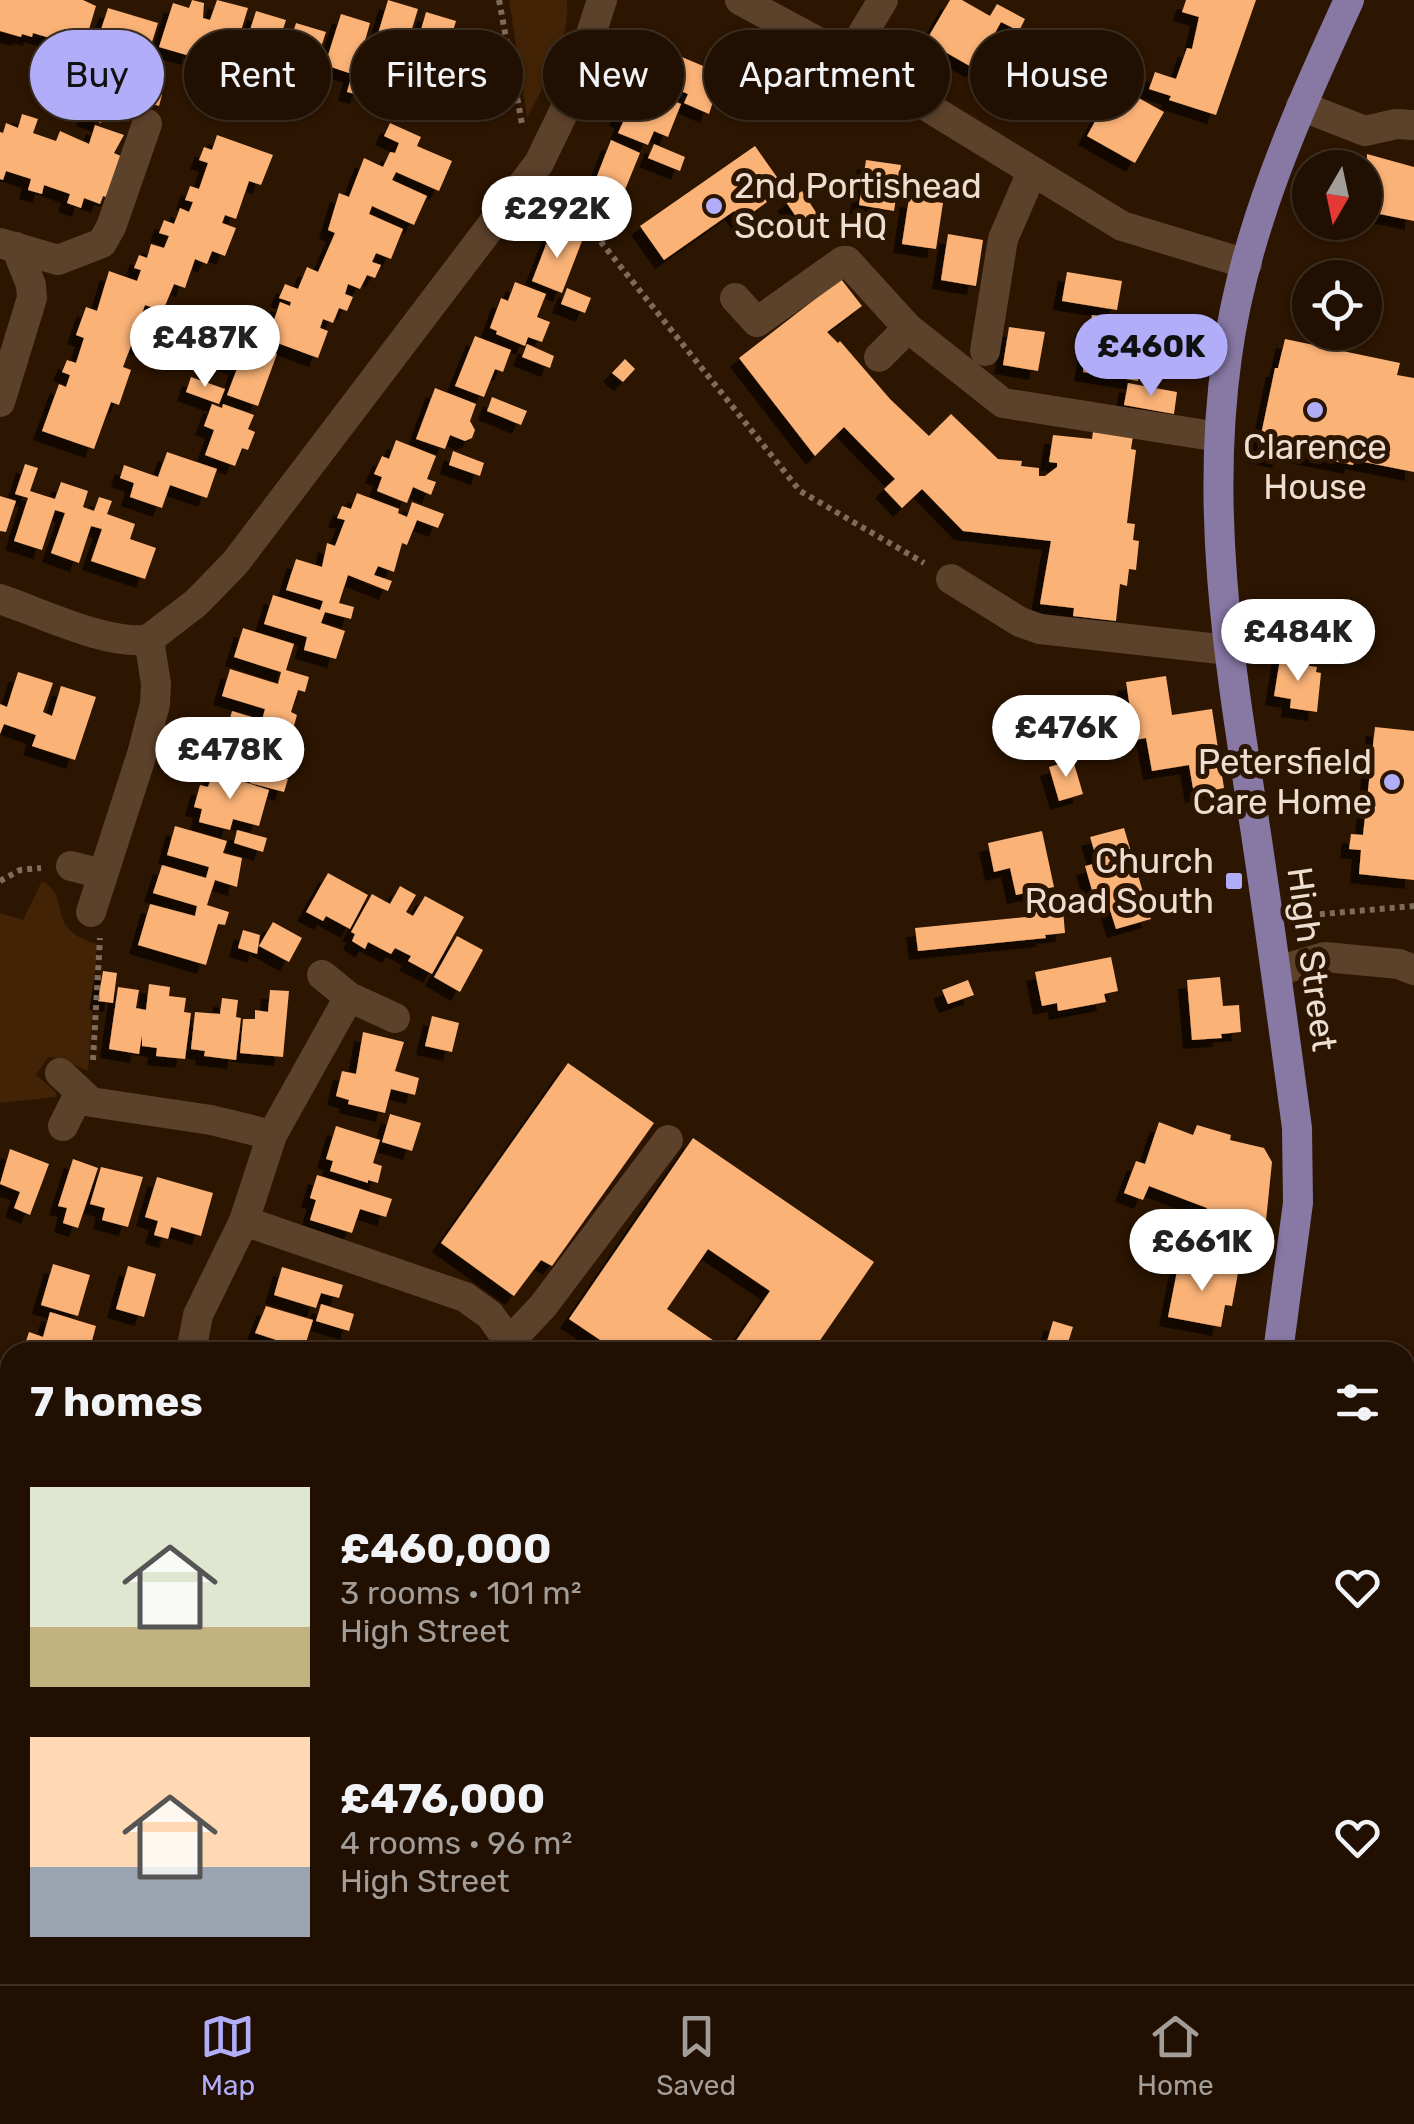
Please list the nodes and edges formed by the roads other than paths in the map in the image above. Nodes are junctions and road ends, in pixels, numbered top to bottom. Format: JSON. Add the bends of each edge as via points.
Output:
{"nodes":[{"id":1,"x":602,"y":0,"type":"edge"},
{"id":2,"x":740,"y":0,"type":"edge"},
{"id":3,"x":883,"y":0,"type":"edge"},
{"id":4,"x":1349,"y":0,"type":"edge"},
{"id":5,"x":796,"y":30,"type":"edge"},
{"id":6,"x":865,"y":30,"type":"edge"},
{"id":7,"x":1301,"y":106,"type":"junction"},
{"id":8,"x":948,"y":120,"type":"edge"},
{"id":9,"x":147,"y":124,"type":"dead end"},
{"id":10,"x":1414,"y":125,"type":"edge"},
{"id":11,"x":1032,"y":172,"type":"junction"},
{"id":12,"x":8,"y":244,"type":"edge"},
{"id":13,"x":1247,"y":264,"type":"junction"},
{"id":14,"x":4,"y":284,"type":"dead end"},
{"id":15,"x":735,"y":298,"type":"dead end"},
{"id":16,"x":908,"y":328,"type":"junction"},
{"id":17,"x":985,"y":351,"type":"dead end"},
{"id":18,"x":879,"y":357,"type":"dead end"},
{"id":19,"x":0,"y":402,"type":"edge"},
{"id":20,"x":1219,"y":437,"type":"junction"},
{"id":21,"x":952,"y":579,"type":"road end"},
{"id":22,"x":0,"y":599,"type":"edge"},
{"id":23,"x":149,"y":639,"type":"junction"},
{"id":24,"x":1228,"y":650,"type":"junction"},
{"id":25,"x":70,"y":866,"type":"road end"},
{"id":26,"x":102,"y":874,"type":"junction"},
{"id":27,"x":90,"y":912,"type":"road end"},
{"id":28,"x":1414,"y":970,"type":"edge"},
{"id":29,"x":1277,"y":972,"type":"junction"},
{"id":30,"x":322,"y":975,"type":"dead end"},
{"id":31,"x":349,"y":998,"type":"junction"},
{"id":32,"x":395,"y":1018,"type":"dead end"},
{"id":33,"x":63,"y":1126,"type":"dead end"},
{"id":34,"x":272,"y":1136,"type":"junction"},
{"id":35,"x":668,"y":1140,"type":"dead end"},
{"id":36,"x":244,"y":1221,"type":"junction"},
{"id":37,"x":194,"y":1342,"type":"edge"},
{"id":38,"x":509,"y":1342,"type":"edge"},
{"id":39,"x":517,"y":1342,"type":"edge"},
{"id":40,"x":1279,"y":1342,"type":"edge"}],
"edges":[{"from":1,"to":23,"type":"street","via":[[570,100],[539,163],[235,564]]},
{"from":2,"to":5,"type":"street"},
{"from":3,"to":6,"type":"street"},
{"from":4,"to":7,"type":"main road","name":"High Street"},
{"from":7,"to":10,"type":"street","via":[[1368,131]]},
{"from":7,"to":13,"type":"main road","name":"High Street"},
{"from":8,"to":11,"type":"street"},
{"from":9,"to":12,"type":"street","via":[[107,237],[97,247],[58,260]]},
{"from":11,"to":13,"type":"street","via":[[1122,226]]},
{"from":11,"to":17,"type":"street","via":[[1004,239]]},
{"from":12,"to":14,"type":"street"},
{"from":12,"to":19,"type":"street","via":[[32,298]]},
{"from":13,"to":20,"type":"main road","name":"High Street","via":[[1227,352]]},
{"from":15,"to":16,"type":"street","via":[[757,322],[847,261]]},
{"from":16,"to":18,"type":"street"},
{"from":16,"to":20,"type":"street","via":[[1011,406]]},
{"from":20,"to":24,"type":"main road","name":"High Street"},
{"from":21,"to":24,"type":"street","via":[[1040,629]]},
{"from":22,"to":23,"type":"street","via":[[111,636]]},
{"from":23,"to":26,"type":"street","via":[[155,704]]},
{"from":24,"to":29,"type":"main road","name":"High Street"},
{"from":25,"to":26,"type":"street"},
{"from":26,"to":27,"type":"street"},
{"from":28,"to":29,"type":"street","via":[[1325,958]]},
{"from":29,"to":40,"type":"main road","name":"High Street","via":[[1297,1128],[1298,1203]]},
{"from":30,"to":31,"type":"street"},
{"from":31,"to":32,"type":"street"},
{"from":31,"to":34,"type":"street"},
{"from":33,"to":34,"type":"street","via":[[77,1089]]},
{"from":34,"to":36,"type":"street"},
{"from":35,"to":39,"type":"street"},
{"from":36,"to":37,"type":"street","via":[[198,1316]]},
{"from":36,"to":38,"type":"street","via":[[465,1298],[484,1309]]}]}
